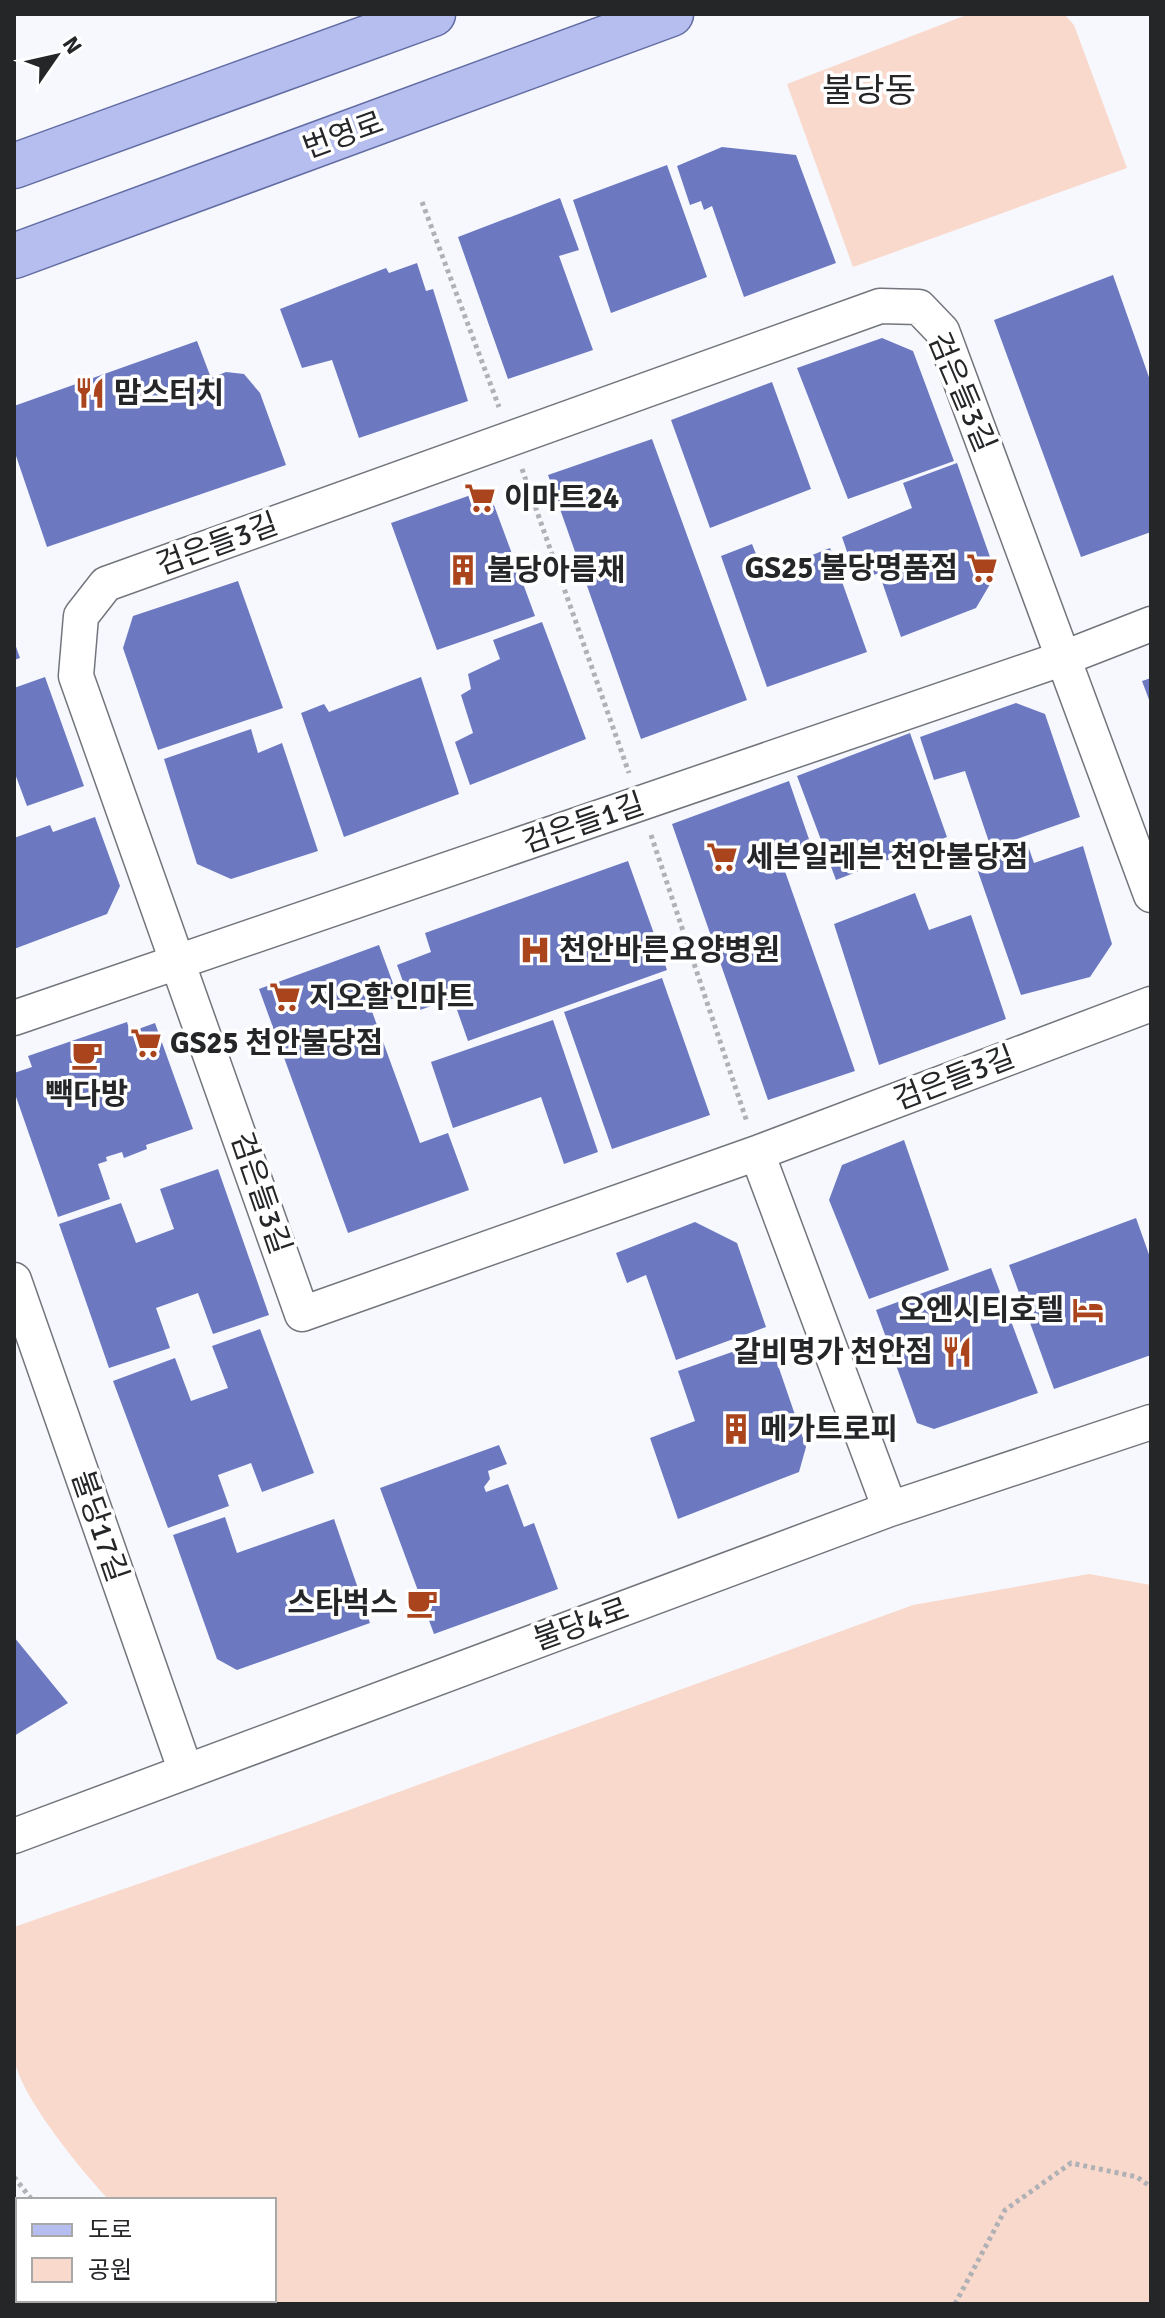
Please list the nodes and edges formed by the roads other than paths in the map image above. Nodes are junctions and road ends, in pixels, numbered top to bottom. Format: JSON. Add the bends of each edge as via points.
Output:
{"nodes":[{"id":1,"x":433,"y":14,"type":"edge"},
{"id":2,"x":671,"y":14,"type":"edge"},
{"id":3,"x":14,"y":166,"type":"edge"},
{"id":4,"x":14,"y":256,"type":"edge"},
{"id":5,"x":1151,"y":624,"type":"edge"},
{"id":6,"x":1064,"y":658,"type":"junction"},
{"id":7,"x":1151,"y":895,"type":"edge"},
{"id":8,"x":178,"y":963,"type":"junction"},
{"id":9,"x":1151,"y":1004,"type":"edge"},
{"id":10,"x":14,"y":1018,"type":"edge"},
{"id":11,"x":757,"y":1153,"type":"junction"},
{"id":12,"x":14,"y":1280,"type":"edge"},
{"id":13,"x":1151,"y":1422,"type":"edge"},
{"id":14,"x":890,"y":1509,"type":"junction"},
{"id":15,"x":186,"y":1772,"type":"junction"},
{"id":16,"x":14,"y":1836,"type":"edge"}],
"edges":[{"from":1,"to":3,"type":"main road"},
{"from":2,"to":4,"type":"main road","name":"번영로"},
{"from":5,"to":6,"type":"street","name":"검은들1길"},
{"from":6,"to":7,"type":"street","name":"검은들3길"},
{"from":6,"to":8,"type":"street","name":"검은들1길"},
{"from":6,"to":8,"type":"street","name":"검은들3길","via":[[942,331],[919,307],[880,306],[106,584],[81,616],[76,676]]},
{"from":8,"to":10,"type":"street","name":"검은들1길"},
{"from":8,"to":11,"type":"street","name":"검은들3길","via":[[302,1314]]},
{"from":9,"to":11,"type":"street","name":"검은들3길"},
{"from":11,"to":14,"type":"street"},
{"from":12,"to":15,"type":"street","name":"불당17길"},
{"from":13,"to":14,"type":"street","name":"불당4로"},
{"from":14,"to":15,"type":"street","name":"불당4로"},
{"from":15,"to":16,"type":"street","name":"불당4로"}]}
